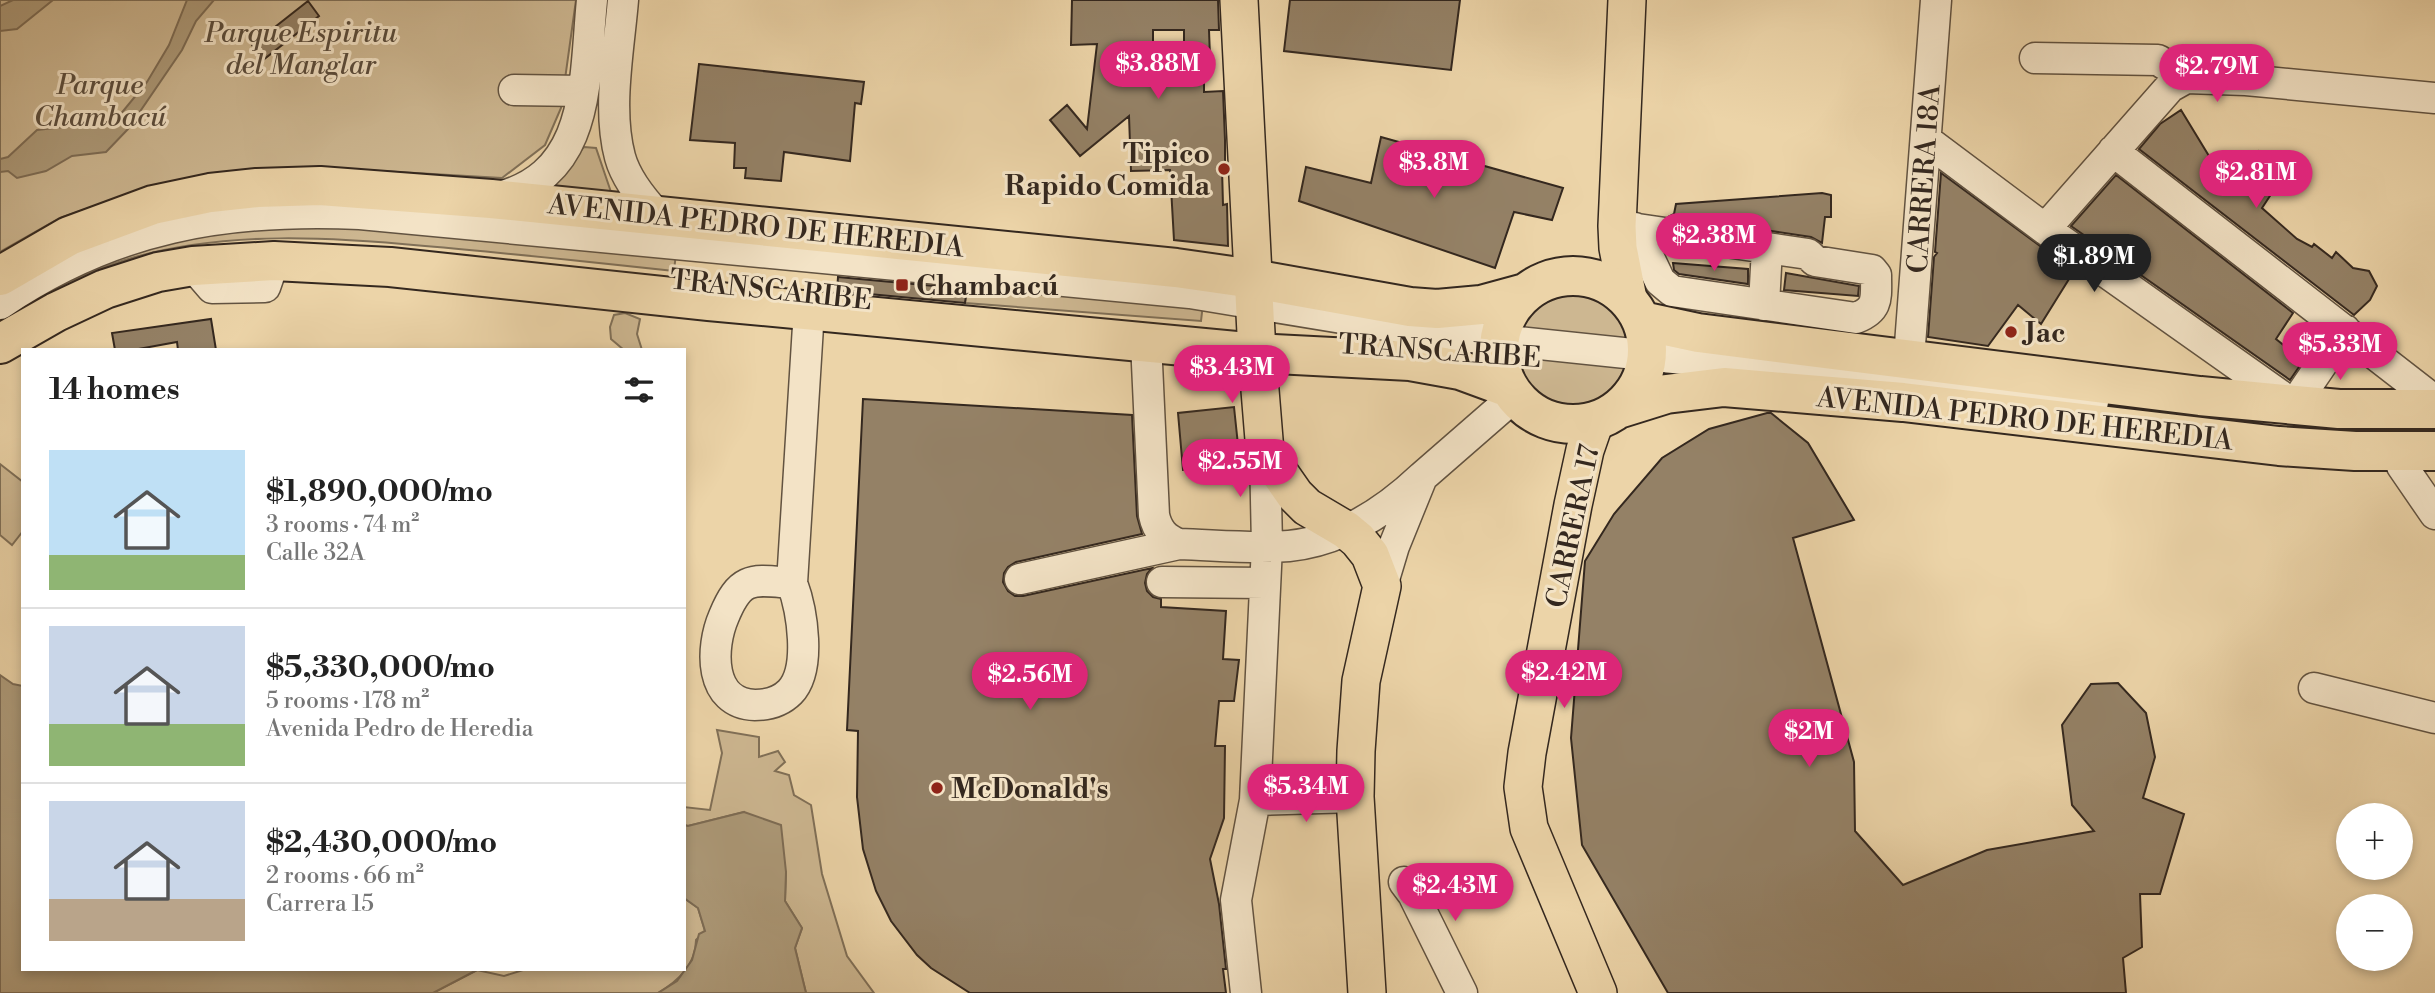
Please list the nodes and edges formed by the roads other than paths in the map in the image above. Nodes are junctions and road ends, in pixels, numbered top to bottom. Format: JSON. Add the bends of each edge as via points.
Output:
{"nodes":[{"id":1,"x":592,"y":0,"type":"edge"},
{"id":2,"x":623,"y":0,"type":"edge"},
{"id":3,"x":1238,"y":0,"type":"edge"},
{"id":4,"x":1627,"y":0,"type":"edge"},
{"id":5,"x":1936,"y":0,"type":"edge"},
{"id":6,"x":2035,"y":58,"type":"dead end"},
{"id":7,"x":2186,"y":78,"type":"junction"},
{"id":8,"x":2435,"y":98,"type":"edge"},
{"id":9,"x":514,"y":99,"type":"dead end"},
{"id":10,"x":580,"y":103,"type":"junction"},
{"id":11,"x":1926,"y":140,"type":"junction"},
{"id":12,"x":2113,"y":151,"type":"junction"},
{"id":13,"x":429,"y":194,"type":"junction"},
{"id":14,"x":491,"y":199,"type":"junction"},
{"id":15,"x":360,"y":214,"type":"junction"},
{"id":16,"x":657,"y":216,"type":"junction"},
{"id":17,"x":1626,"y":227,"type":"junction"},
{"id":18,"x":2045,"y":229,"type":"junction"},
{"id":19,"x":1767,"y":248,"type":"junction"},
{"id":20,"x":274,"y":261,"type":"junction"},
{"id":21,"x":192,"y":266,"type":"junction"},
{"id":22,"x":0,"y":276,"type":"edge"},
{"id":23,"x":1525,"y":293,"type":"junction"},
{"id":24,"x":0,"y":304,"type":"edge"},
{"id":25,"x":1764,"y":305,"type":"junction"},
{"id":26,"x":809,"y":310,"type":"junction"},
{"id":27,"x":1255,"y":318,"type":"junction"},
{"id":28,"x":0,"y":328,"type":"edge"},
{"id":29,"x":2345,"y":330,"type":"junction"},
{"id":30,"x":1641,"y":335,"type":"junction"},
{"id":31,"x":1861,"y":336,"type":"junction"},
{"id":32,"x":0,"y":344,"type":"edge"},
{"id":33,"x":1146,"y":346,"type":"junction"},
{"id":34,"x":1909,"y":358,"type":"junction"},
{"id":35,"x":1506,"y":370,"type":"junction"},
{"id":36,"x":2435,"y":401,"type":"edge"},
{"id":37,"x":2294,"y":405,"type":"junction"},
{"id":38,"x":2435,"y":409,"type":"edge"},
{"id":39,"x":1607,"y":415,"type":"junction"},
{"id":40,"x":2435,"y":426,"type":"edge"},
{"id":41,"x":2435,"y":440,"type":"edge"},
{"id":42,"x":1265,"y":452,"type":"junction"},
{"id":43,"x":2417,"y":452,"type":"edge"},
{"id":44,"x":1422,"y":477,"type":"junction"},
{"id":45,"x":2435,"y":514,"type":"edge"},
{"id":46,"x":1346,"y":530,"type":"junction"},
{"id":47,"x":1180,"y":544,"type":"junction"},
{"id":48,"x":1266,"y":567,"type":"junction"},
{"id":49,"x":1231,"y":575,"type":"dead end"},
{"id":50,"x":1020,"y":579,"type":"dead end"},
{"id":51,"x":1162,"y":582,"type":"dead end"},
{"id":52,"x":792,"y":583,"type":"dead end"},
{"id":53,"x":1382,"y":586,"type":"junction"},
{"id":54,"x":2314,"y":688,"type":"dead end"},
{"id":55,"x":2435,"y":719,"type":"edge"},
{"id":56,"x":1355,"y":797,"type":"junction"},
{"id":57,"x":1255,"y":800,"type":"junction"},
{"id":58,"x":1404,"y":882,"type":"dead end"},
{"id":59,"x":1246,"y":993,"type":"edge"},
{"id":60,"x":1367,"y":993,"type":"edge"},
{"id":61,"x":1462,"y":993,"type":"edge"},
{"id":62,"x":1598,"y":993,"type":"edge"}],
"edges":[{"from":1,"to":10,"type":"street"},
{"from":2,"to":16,"type":"street","via":[[615,131],[631,182]]},
{"from":3,"to":27,"type":"main road"},
{"from":4,"to":17,"type":"main road"},
{"from":5,"to":11,"type":"street","name":"CARRERA 18A"},
{"from":6,"to":7,"type":"street","via":[[2158,60]]},
{"from":7,"to":8,"type":"street"},
{"from":7,"to":12,"type":"street","via":[[2169,87]]},
{"from":9,"to":10,"type":"street"},
{"from":10,"to":14,"type":"street","via":[[564,154],[538,181]]},
{"from":11,"to":18,"type":"street"},
{"from":11,"to":34,"type":"street","name":"CARRERA 18A"},
{"from":12,"to":18,"type":"street"},
{"from":12,"to":29,"type":"street"},
{"from":13,"to":14,"type":"highway","name":"AVENIDA PEDRO DE HEREDIA"},
{"from":13,"to":15,"type":"street","name":"TRANSCARIBE"},
{"from":13,"to":22,"type":"highway","name":"AVENIDA PEDRO DE HEREDIA","via":[[320,186],[211,192],[103,222]]},
{"from":14,"to":16,"type":"highway","name":"AVENIDA PEDRO DE HEREDIA"},
{"from":15,"to":24,"type":"street","name":"TRANSCARIBE","via":[[248,215],[161,229],[70,262]]},
{"from":15,"to":27,"type":"street","name":"TRANSCARIBE","via":[[1190,293]]},
{"from":16,"to":27,"type":"highway","name":"AVENIDA PEDRO DE HEREDIA","via":[[1149,265]]},
{"from":17,"to":19,"type":"street"},
{"from":17,"to":25,"type":"street","via":[[1672,291]]},
{"from":17,"to":30,"type":"main road","via":[[1618,247]]},
{"from":18,"to":37,"type":"street"},
{"from":19,"to":25,"type":"street"},
{"from":19,"to":31,"type":"street","via":[[1872,270],[1876,275],[1875,302]]},
{"from":20,"to":21,"type":"highway","name":"AVENIDA PEDRO DE HEREDIA"},
{"from":20,"to":21,"type":"street","via":[[265,287],[248,298],[212,288]]},
{"from":20,"to":26,"type":"highway","name":"AVENIDA PEDRO DE HEREDIA","via":[[390,267]]},
{"from":21,"to":32,"type":"highway","name":"AVENIDA PEDRO DE HEREDIA","via":[[105,289]]},
{"from":23,"to":27,"type":"highway","name":"AVENIDA PEDRO DE HEREDIA","via":[[1481,305]]},
{"from":23,"to":30,"type":"highway","name":"AVENIDA PEDRO DE HEREDIA","via":[[1566,276],[1589,277],[1610,285]]},
{"from":23,"to":35,"type":"highway","via":[[1504,323]]},
{"from":25,"to":31,"type":"street"},
{"from":26,"to":33,"type":"highway","name":"AVENIDA PEDRO DE HEREDIA"},
{"from":26,"to":52,"type":"street"},
{"from":27,"to":28,"type":"street","name":"TRANSCARIBE","via":[[332,247],[262,247],[200,251],[128,266],[65,291]]},
{"from":27,"to":33,"type":"highway","name":"AVENIDA PEDRO DE HEREDIA"},
{"from":27,"to":35,"type":"highway","name":"AVENIDA PEDRO DE HEREDIA","via":[[1460,370]]},
{"from":27,"to":35,"type":"street","name":"TRANSCARIBE","via":[[1406,329]]},
{"from":27,"to":42,"type":"main road"},
{"from":29,"to":36,"type":"street"},
{"from":29,"to":37,"type":"street"},
{"from":30,"to":31,"type":"highway","name":"AVENIDA PEDRO DE HEREDIA"},
{"from":30,"to":35,"type":"street","name":"TRANSCARIBE"},
{"from":30,"to":39,"type":"highway","via":[[1636,390]]},
{"from":30,"to":40,"type":"street","name":"TRANSCARIBE","via":[[2303,424]]},
{"from":30,"to":41,"type":"street","name":"TRANSCARIBE","via":[[1776,377],[2254,433]]},
{"from":31,"to":34,"type":"highway","name":"AVENIDA PEDRO DE HEREDIA"},
{"from":33,"to":47,"type":"street","via":[[1154,515],[1163,534]]},
{"from":34,"to":37,"type":"highway","name":"AVENIDA PEDRO DE HEREDIA"},
{"from":35,"to":39,"type":"highway","name":"AVENIDA PEDRO DE HEREDIA","via":[[1531,411],[1551,421],[1573,424]]},
{"from":35,"to":44,"type":"street"},
{"from":37,"to":38,"type":"highway","name":"AVENIDA PEDRO DE HEREDIA"},
{"from":39,"to":43,"type":"highway","name":"AVENIDA PEDRO DE HEREDIA","via":[[1666,394],[1724,387],[1903,402],[2278,446]]},
{"from":39,"to":62,"type":"main road","name":"CARRERA 17","via":[[1585,450],[1523,787],[1529,828]]},
{"from":42,"to":46,"type":"main road","via":[[1295,495]]},
{"from":42,"to":48,"type":"street"},
{"from":43,"to":45,"type":"street","via":[[2402,466]]},
{"from":44,"to":46,"type":"street","via":[[1379,512]]},
{"from":44,"to":53,"type":"street"},
{"from":46,"to":48,"type":"street","via":[[1307,543]]},
{"from":46,"to":53,"type":"main road","via":[[1370,555]]},
{"from":47,"to":48,"type":"street"},
{"from":47,"to":50,"type":"street"},
{"from":48,"to":49,"type":"street"},
{"from":48,"to":51,"type":"street"},
{"from":48,"to":57,"type":"street"},
{"from":53,"to":56,"type":"main road","via":[[1361,681]]},
{"from":54,"to":55,"type":"street"},
{"from":56,"to":57,"type":"street"},
{"from":56,"to":60,"type":"main road"},
{"from":57,"to":59,"type":"street","via":[[1236,900]]},
{"from":58,"to":61,"type":"street"}]}
